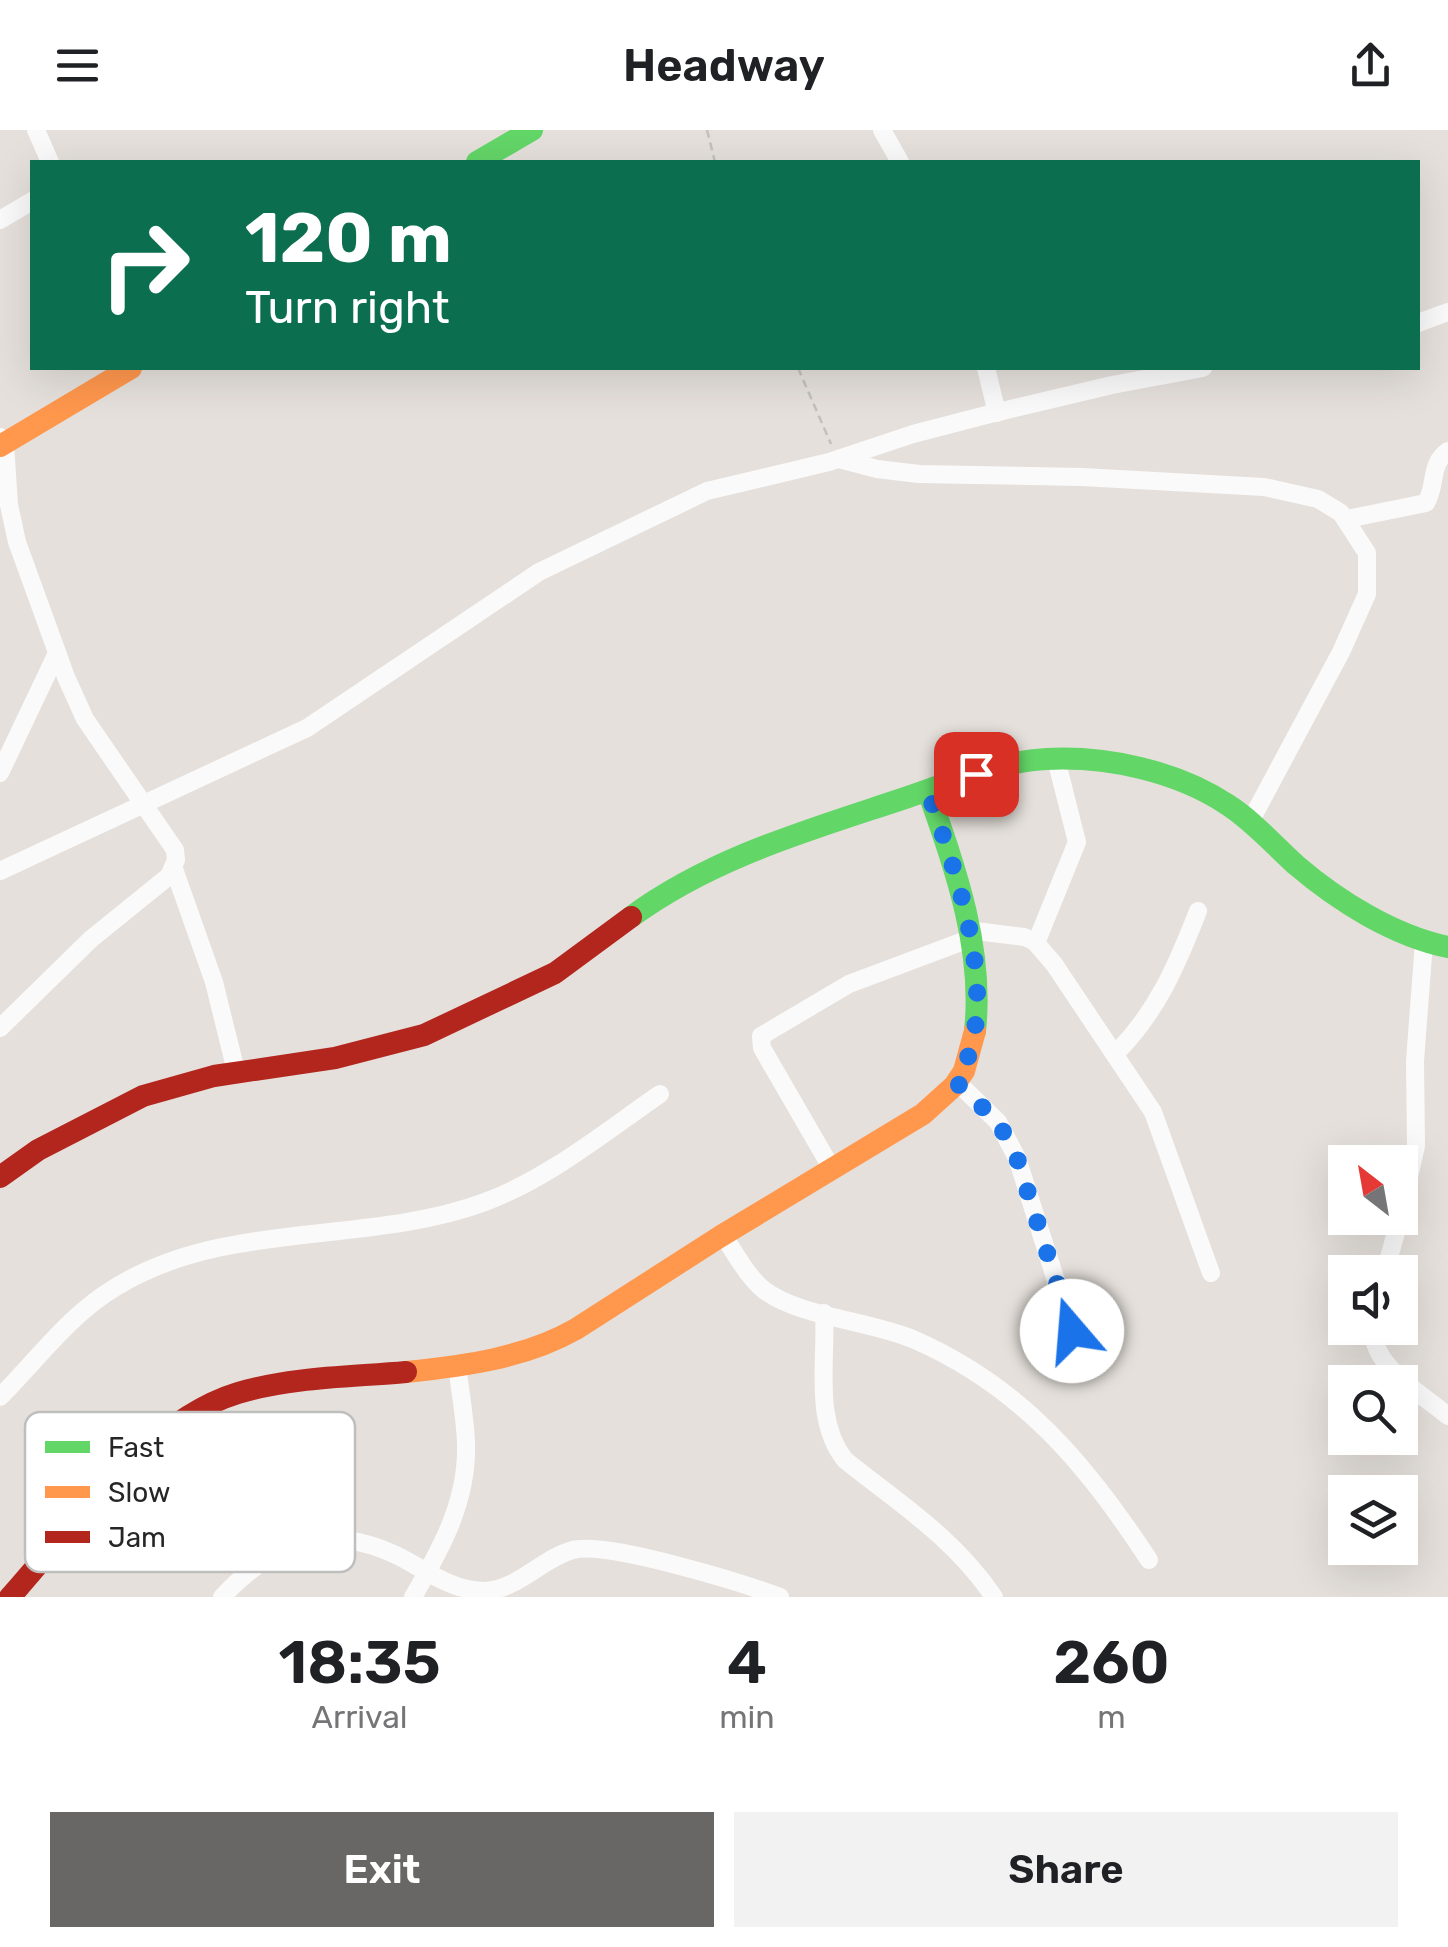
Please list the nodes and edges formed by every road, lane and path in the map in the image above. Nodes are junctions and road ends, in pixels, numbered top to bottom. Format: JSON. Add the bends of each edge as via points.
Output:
{"nodes":[{"id":1,"x":36,"y":130,"type":"edge"},
{"id":2,"x":532,"y":130,"type":"edge"},
{"id":3,"x":707,"y":130,"type":"edge"},
{"id":4,"x":882,"y":130,"type":"edge"},
{"id":5,"x":49,"y":160,"type":"edge"},
{"id":6,"x":480,"y":160,"type":"edge"},
{"id":7,"x":714,"y":160,"type":"edge"},
{"id":8,"x":899,"y":160,"type":"edge"},
{"id":9,"x":30,"y":202,"type":"edge"},
{"id":10,"x":0,"y":220,"type":"edge"},
{"id":11,"x":1448,"y":312,"type":"edge"},
{"id":12,"x":1420,"y":322,"type":"edge"},
{"id":13,"x":128,"y":370,"type":"edge"},
{"id":14,"x":799,"y":370,"type":"edge"},
{"id":15,"x":986,"y":370,"type":"edge"},
{"id":16,"x":1193,"y":370,"type":"edge"},
{"id":17,"x":997,"y":412,"type":"junction"},
{"id":18,"x":2,"y":442,"type":"edge"},
{"id":19,"x":1448,"y":451,"type":"edge"},
{"id":20,"x":838,"y":459,"type":"junction"},
{"id":21,"x":1347,"y":520,"type":"junction"},
{"id":22,"x":58,"y":652,"type":"junction"},
{"id":23,"x":1056,"y":759,"type":"junction"},
{"id":24,"x":0,"y":774,"type":"edge"},
{"id":25,"x":928,"y":791,"type":"junction"},
{"id":26,"x":144,"y":806,"type":"junction"},
{"id":27,"x":1250,"y":822,"type":"junction"},
{"id":28,"x":174,"y":869,"type":"junction"},
{"id":29,"x":0,"y":871,"type":"edge"},
{"id":30,"x":1198,"y":911,"type":"dead end"},
{"id":31,"x":969,"y":934,"type":"junction"},
{"id":32,"x":1424,"y":942,"type":"junction"},
{"id":33,"x":1036,"y":943,"type":"junction"},
{"id":34,"x":1448,"y":948,"type":"edge"},
{"id":35,"x":0,"y":1028,"type":"edge"},
{"id":36,"x":1116,"y":1053,"type":"junction"},
{"id":37,"x":236,"y":1071,"type":"junction"},
{"id":38,"x":956,"y":1082,"type":"junction"},
{"id":39,"x":660,"y":1094,"type":"dead end"},
{"id":40,"x":1416,"y":1145,"type":"edge"},
{"id":41,"x":832,"y":1170,"type":"junction"},
{"id":42,"x":0,"y":1177,"type":"edge"},
{"id":43,"x":723,"y":1235,"type":"junction"},
{"id":44,"x":1211,"y":1273,"type":"dead end"},
{"id":45,"x":824,"y":1313,"type":"junction"},
{"id":46,"x":1072,"y":1331,"type":"dead end"},
{"id":47,"x":1374,"y":1345,"type":"edge"},
{"id":48,"x":457,"y":1365,"type":"junction"},
{"id":49,"x":0,"y":1397,"type":"edge"},
{"id":50,"x":198,"y":1412,"type":"edge"},
{"id":51,"x":1448,"y":1416,"type":"edge"},
{"id":52,"x":355,"y":1543,"type":"edge"},
{"id":53,"x":1149,"y":1560,"type":"dead end"},
{"id":54,"x":33,"y":1572,"type":"edge"},
{"id":55,"x":247,"y":1572,"type":"edge"},
{"id":56,"x":426,"y":1574,"type":"junction"},
{"id":57,"x":10,"y":1597,"type":"edge"},
{"id":58,"x":222,"y":1597,"type":"edge"},
{"id":59,"x":413,"y":1597,"type":"edge"},
{"id":60,"x":780,"y":1597,"type":"edge"},
{"id":61,"x":994,"y":1597,"type":"edge"}],
"edges":[{"from":1,"to":5,"type":"street"},
{"from":2,"to":6,"type":"street"},
{"from":3,"to":7,"type":"path"},
{"from":4,"to":8,"type":"street"},
{"from":9,"to":10,"type":"street"},
{"from":11,"to":12,"type":"street"},
{"from":13,"to":18,"type":"street"},
{"from":14,"to":20,"type":"path"},
{"from":15,"to":17,"type":"street"},
{"from":16,"to":17,"type":"street"},
{"from":17,"to":20,"type":"street"},
{"from":18,"to":22,"type":"street","via":[[17,542]]},
{"from":19,"to":21,"type":"street","via":[[1435,465],[1426,503]]},
{"from":20,"to":21,"type":"street","via":[[919,474],[1264,487],[1318,499]]},
{"from":20,"to":26,"type":"street","via":[[707,491],[539,572],[307,728]]},
{"from":21,"to":27,"type":"street","via":[[1367,553],[1367,594]]},
{"from":22,"to":24,"type":"street"},
{"from":22,"to":26,"type":"street","via":[[85,719]]},
{"from":23,"to":25,"type":"street"},
{"from":23,"to":27,"type":"street","via":[[1122,764],[1176,778]]},
{"from":23,"to":33,"type":"street","via":[[1077,842]]},
{"from":25,"to":31,"type":"street"},
{"from":25,"to":37,"type":"street","via":[[694,876],[555,973],[424,1035],[336,1058]]},
{"from":26,"to":28,"type":"street","via":[[174,850]]},
{"from":26,"to":29,"type":"street"},
{"from":27,"to":32,"type":"street","via":[[1334,892]]},
{"from":28,"to":35,"type":"street"},
{"from":28,"to":37,"type":"street","via":[[214,982]]},
{"from":30,"to":36,"type":"street","via":[[1172,978]]},
{"from":31,"to":33,"type":"street","via":[[1012,933]]},
{"from":31,"to":38,"type":"street","via":[[976,1021]]},
{"from":31,"to":41,"type":"street","via":[[848,984],[761,1036]]},
{"from":32,"to":34,"type":"street"},
{"from":32,"to":40,"type":"street"},
{"from":33,"to":36,"type":"street"},
{"from":36,"to":44,"type":"street","via":[[1153,1112]]},
{"from":37,"to":42,"type":"street","via":[[110,1110]]},
{"from":38,"to":41,"type":"street","via":[[940,1100]]},
{"from":38,"to":46,"type":"street","via":[[998,1122],[1017,1158]]},
{"from":39,"to":49,"type":"street","via":[[556,1164],[484,1202],[413,1222],[233,1244],[151,1269],[87,1306]]},
{"from":41,"to":43,"type":"street"},
{"from":43,"to":45,"type":"street","via":[[762,1288]]},
{"from":43,"to":48,"type":"street","via":[[555,1342]]},
{"from":45,"to":53,"type":"street","via":[[916,1340],[990,1382],[1081,1463]]},
{"from":45,"to":61,"type":"street","via":[[825,1413],[835,1447],[946,1539]]},
{"from":47,"to":51,"type":"street"},
{"from":48,"to":50,"type":"street","via":[[256,1388]]},
{"from":48,"to":56,"type":"street","via":[[464,1476],[454,1519]]},
{"from":52,"to":56,"type":"street","via":[[384,1550]]},
{"from":54,"to":57,"type":"street"},
{"from":55,"to":58,"type":"street"},
{"from":56,"to":59,"type":"street"},
{"from":56,"to":60,"type":"street","via":[[461,1588],[494,1590],[556,1556],[588,1547]]}]}
